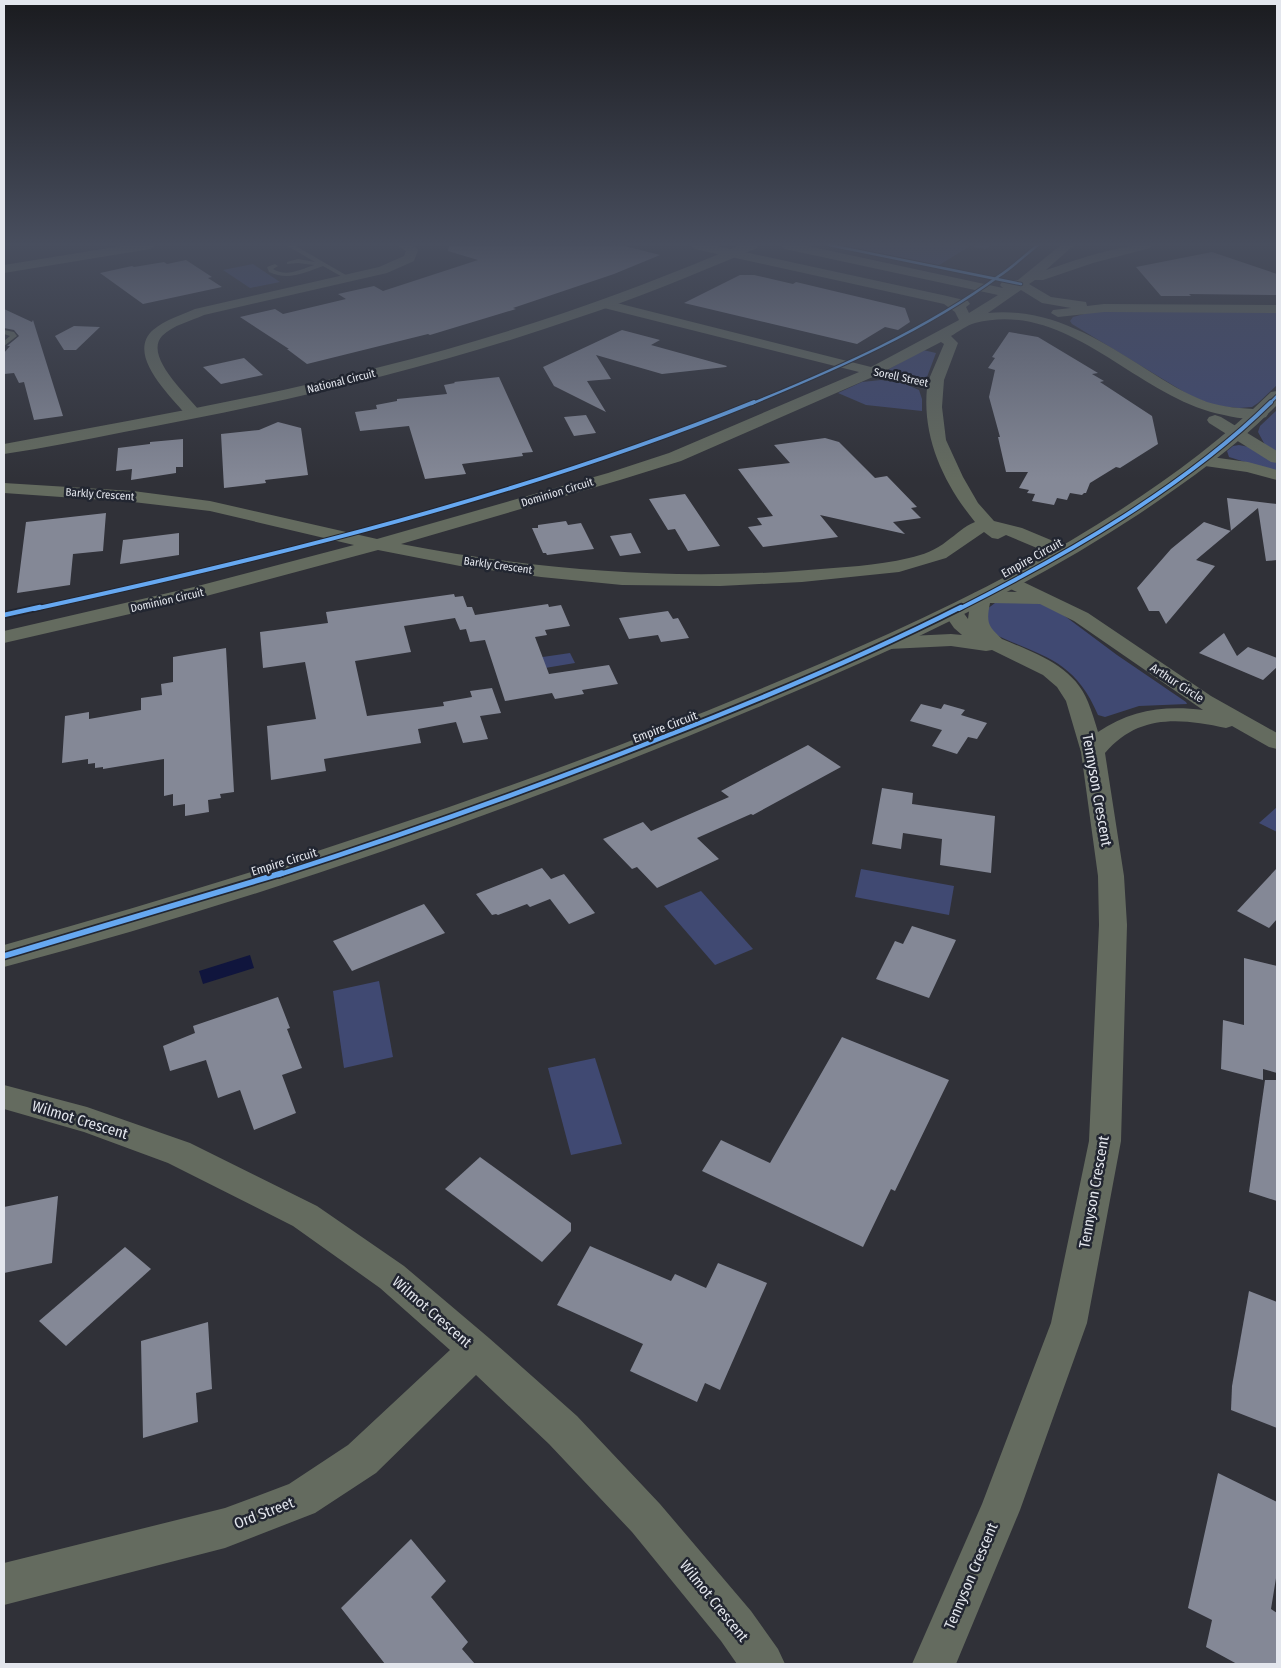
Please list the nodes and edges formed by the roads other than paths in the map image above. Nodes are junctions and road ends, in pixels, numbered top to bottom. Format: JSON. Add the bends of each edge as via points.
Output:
{"nodes":[{"id":1,"x":174,"y":323,"type":"edge"},
{"id":2,"x":546,"y":323,"type":"edge"},
{"id":3,"x":681,"y":323,"type":"edge"},
{"id":4,"x":961,"y":323,"type":"edge"},
{"id":5,"x":1045,"y":323,"type":"edge"},
{"id":6,"x":1064,"y":323,"type":"edge"},
{"id":7,"x":4,"y":332,"type":"edge"},
{"id":8,"x":1073,"y":332,"type":"junction"},
{"id":9,"x":942,"y":335,"type":"junction"},
{"id":10,"x":4,"y":344,"type":"edge"},
{"id":11,"x":874,"y":371,"type":"junction"},
{"id":12,"x":935,"y":384,"type":"junction"},
{"id":13,"x":1277,"y":396,"type":"edge"},
{"id":14,"x":1183,"y":397,"type":"junction"},
{"id":15,"x":194,"y":414,"type":"junction"},
{"id":16,"x":1260,"y":414,"type":"junction"},
{"id":17,"x":1237,"y":433,"type":"junction"},
{"id":18,"x":4,"y":449,"type":"edge"},
{"id":19,"x":1277,"y":458,"type":"edge"},
{"id":20,"x":1204,"y":460,"type":"junction"},
{"id":21,"x":1277,"y":474,"type":"edge"},
{"id":22,"x":4,"y":488,"type":"edge"},
{"id":23,"x":988,"y":527,"type":"junction"},
{"id":24,"x":380,"y":545,"type":"junction"},
{"id":25,"x":1057,"y":556,"type":"junction"},
{"id":26,"x":1019,"y":577,"type":"junction"},
{"id":27,"x":981,"y":597,"type":"junction"},
{"id":28,"x":1058,"y":605,"type":"junction"},
{"id":29,"x":953,"y":612,"type":"junction"},
{"id":30,"x":1081,"y":617,"type":"junction"},
{"id":31,"x":4,"y":637,"type":"edge"},
{"id":32,"x":889,"y":643,"type":"junction"},
{"id":33,"x":1003,"y":647,"type":"junction"},
{"id":34,"x":1250,"y":728,"type":"junction"},
{"id":35,"x":1277,"y":742,"type":"edge"},
{"id":36,"x":1093,"y":752,"type":"junction"},
{"id":37,"x":4,"y":956,"type":"edge"},
{"id":38,"x":4,"y":1097,"type":"edge"},
{"id":39,"x":476,"y":1350,"type":"junction"},
{"id":40,"x":4,"y":1584,"type":"edge"},
{"id":41,"x":763,"y":1664,"type":"edge"},
{"id":42,"x":934,"y":1664,"type":"edge"}],
"edges":[{"from":1,"to":15,"type":"street","via":[[152,340],[148,354],[154,366]]},
{"from":2,"to":15,"type":"street","name":"National Circuit","via":[[395,367]]},
{"from":3,"to":11,"type":"street","name":"Sorell Street"},
{"from":4,"to":9,"type":"street","name":"Dominion Circuit"},
{"from":5,"to":8,"type":"street"},
{"from":6,"to":8,"type":"street"},
{"from":7,"to":10,"type":"lane","via":[[14,336]]},
{"from":8,"to":14,"type":"street"},
{"from":9,"to":11,"type":"street","name":"Dominion Circuit"},
{"from":9,"to":12,"type":"street","via":[[950,343]]},
{"from":11,"to":12,"type":"street","name":"Sorell Street"},
{"from":11,"to":24,"type":"street","name":"Dominion Circuit","via":[[675,457]]},
{"from":12,"to":23,"type":"street","via":[[933,409],[938,440],[964,494]]},
{"from":13,"to":16,"type":"street","name":"Empire Circuit"},
{"from":14,"to":16,"type":"street","via":[[1217,408]]},
{"from":14,"to":17,"type":"street","via":[[1202,414]]},
{"from":15,"to":18,"type":"street","name":"National Circuit"},
{"from":16,"to":17,"type":"street","name":"Empire Circuit"},
{"from":17,"to":19,"type":"street"},
{"from":17,"to":20,"type":"street","name":"Empire Circuit"},
{"from":20,"to":21,"type":"street"},
{"from":20,"to":25,"type":"street","name":"Empire Circuit"},
{"from":22,"to":24,"type":"street","name":"Barkly Crescent","via":[[210,506]]},
{"from":23,"to":24,"type":"street","name":"Barkly Crescent","via":[[973,529],[942,553],[913,563],[802,576],[704,581],[538,570]]},
{"from":23,"to":25,"type":"street","via":[[1001,536]]},
{"from":24,"to":31,"type":"street","name":"Dominion Circuit","via":[[252,580]]},
{"from":25,"to":26,"type":"street","name":"Empire Circuit"},
{"from":26,"to":27,"type":"street","name":"Empire Circuit"},
{"from":26,"to":28,"type":"street","name":"Arthur Circle"},
{"from":26,"to":30,"type":"street","name":"Arthur Circle","via":[[1064,598]]},
{"from":27,"to":28,"type":"street","name":"Empire Circuit","via":[[1029,598]]},
{"from":27,"to":29,"type":"street","name":"Empire Circuit"},
{"from":27,"to":33,"type":"street","name":"Tennyson Crescent","via":[[976,618],[978,625]]},
{"from":28,"to":30,"type":"street","name":"Arthur Circle"},
{"from":29,"to":32,"type":"street","name":"Empire Circuit"},
{"from":29,"to":33,"type":"street","name":"Tennyson Crescent","via":[[968,631]]},
{"from":30,"to":34,"type":"street","name":"Arthur Circle","via":[[1178,685]]},
{"from":32,"to":33,"type":"street","name":"Empire Circuit","via":[[951,640]]},
{"from":32,"to":37,"type":"street","name":"Empire Circuit","via":[[711,719],[461,813],[301,868]]},
{"from":33,"to":36,"type":"street","name":"Tennyson Crescent","via":[[1038,662],[1066,683],[1081,709]]},
{"from":34,"to":35,"type":"street","name":"Arthur Circle"},
{"from":34,"to":36,"type":"street","via":[[1196,716],[1156,716],[1130,721],[1114,730]]},
{"from":36,"to":42,"type":"street","name":"Tennyson Crescent","via":[[1111,876],[1113,925],[1105,1141],[1068,1323],[1000,1510]]},
{"from":38,"to":39,"type":"street","name":"Wilmot Crescent","via":[[87,1120],[179,1153],[305,1216],[392,1277]]},
{"from":39,"to":40,"type":"street","name":"Ord Street","via":[[362,1459],[300,1499],[224,1528]]},
{"from":39,"to":41,"type":"street","name":"Wilmot Crescent","via":[[563,1430],[646,1518],[736,1626]]}]}
